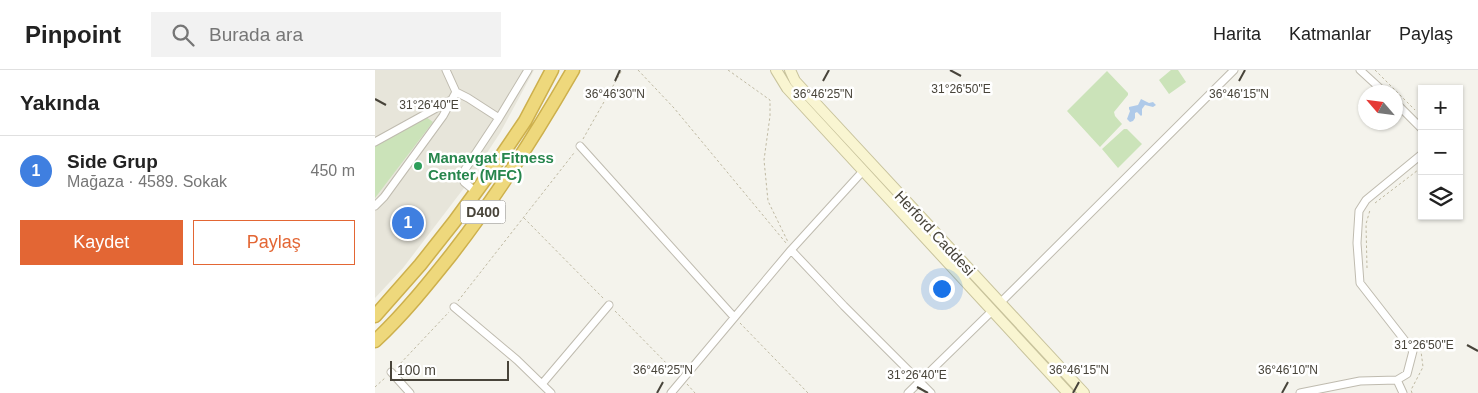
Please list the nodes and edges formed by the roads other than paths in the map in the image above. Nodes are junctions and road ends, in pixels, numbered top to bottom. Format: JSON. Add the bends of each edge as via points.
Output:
{"nodes":[{"id":1,"x":446,"y":70,"type":"edge"},
{"id":2,"x":528,"y":70,"type":"edge"},
{"id":3,"x":552,"y":70,"type":"edge"},
{"id":4,"x":573,"y":70,"type":"edge"},
{"id":5,"x":776,"y":70,"type":"edge"},
{"id":6,"x":790,"y":70,"type":"edge"},
{"id":7,"x":1234,"y":70,"type":"edge"},
{"id":8,"x":1360,"y":70,"type":"edge"},
{"id":9,"x":1377,"y":85,"type":"edge"},
{"id":10,"x":455,"y":92,"type":"junction"},
{"id":11,"x":451,"y":99,"type":"junction"},
{"id":12,"x":430,"y":111,"type":"junction"},
{"id":13,"x":1403,"y":111,"type":"edge"},
{"id":14,"x":499,"y":118,"type":"junction"},
{"id":15,"x":441,"y":120,"type":"junction"},
{"id":16,"x":1418,"y":125,"type":"edge"},
{"id":17,"x":375,"y":142,"type":"edge"},
{"id":18,"x":579,"y":146,"type":"road end"},
{"id":19,"x":1418,"y":157,"type":"edge"},
{"id":20,"x":863,"y":171,"type":"junction"},
{"id":21,"x":476,"y":192,"type":"junction"},
{"id":22,"x":375,"y":206,"type":"edge"},
{"id":23,"x":791,"y":250,"type":"junction"},
{"id":24,"x":1000,"y":303,"type":"junction"},
{"id":25,"x":609,"y":305,"type":"dead end"},
{"id":26,"x":454,"y":307,"type":"road end"},
{"id":27,"x":992,"y":311,"type":"junction"},
{"id":28,"x":375,"y":316,"type":"edge"},
{"id":29,"x":734,"y":317,"type":"junction"},
{"id":30,"x":375,"y":341,"type":"edge"},
{"id":31,"x":391,"y":372,"type":"road end"},
{"id":32,"x":1397,"y":380,"type":"junction"},
{"id":33,"x":920,"y":381,"type":"junction"},
{"id":34,"x":542,"y":384,"type":"junction"},
{"id":35,"x":409,"y":393,"type":"edge"},
{"id":36,"x":551,"y":393,"type":"edge"},
{"id":37,"x":671,"y":393,"type":"edge"},
{"id":38,"x":908,"y":393,"type":"edge"},
{"id":39,"x":931,"y":393,"type":"edge"},
{"id":40,"x":1068,"y":393,"type":"edge"},
{"id":41,"x":1084,"y":393,"type":"edge"},
{"id":42,"x":1300,"y":393,"type":"edge"},
{"id":43,"x":1403,"y":393,"type":"edge"}],
"edges":[{"from":1,"to":10,"type":"street"},
{"from":2,"to":14,"type":"street"},
{"from":3,"to":21,"type":"highway","number":"D400","via":[[525,121]]},
{"from":4,"to":30,"type":"highway","number":"D400","via":[[540,128],[476,222],[435,276]]},
{"from":5,"to":20,"type":"main road","name":"Herford Caddesi","via":[[787,88]]},
{"from":6,"to":24,"type":"main road","name":"Herford Caddesi","via":[[795,82]]},
{"from":7,"to":24,"type":"street"},
{"from":8,"to":9,"type":"street"},
{"from":10,"to":11,"type":"street"},
{"from":10,"to":14,"type":"street"},
{"from":11,"to":12,"type":"street"},
{"from":11,"to":15,"type":"street"},
{"from":12,"to":15,"type":"street"},
{"from":12,"to":17,"type":"street"},
{"from":13,"to":16,"type":"street"},
{"from":14,"to":21,"type":"street","via":[[462,174],[463,182]]},
{"from":15,"to":22,"type":"street"},
{"from":18,"to":29,"type":"street"},
{"from":19,"to":32,"type":"street","via":[[1366,200],[1359,211],[1360,284],[1413,351],[1407,374]]},
{"from":20,"to":23,"type":"street"},
{"from":20,"to":27,"type":"main road","name":"Herford Caddesi"},
{"from":21,"to":28,"type":"highway","number":"D400","via":[[420,265]]},
{"from":23,"to":29,"type":"street"},
{"from":23,"to":33,"type":"street"},
{"from":24,"to":41,"type":"main road","name":"Herford Caddesi"},
{"from":25,"to":34,"type":"street"},
{"from":26,"to":34,"type":"street"},
{"from":27,"to":33,"type":"street"},
{"from":27,"to":40,"type":"main road","name":"Herford Caddesi"},
{"from":29,"to":37,"type":"street"},
{"from":31,"to":35,"type":"street"},
{"from":32,"to":42,"type":"street","via":[[1360,380]]},
{"from":32,"to":43,"type":"street"},
{"from":33,"to":38,"type":"street"},
{"from":33,"to":39,"type":"street"},
{"from":34,"to":36,"type":"street"}]}
